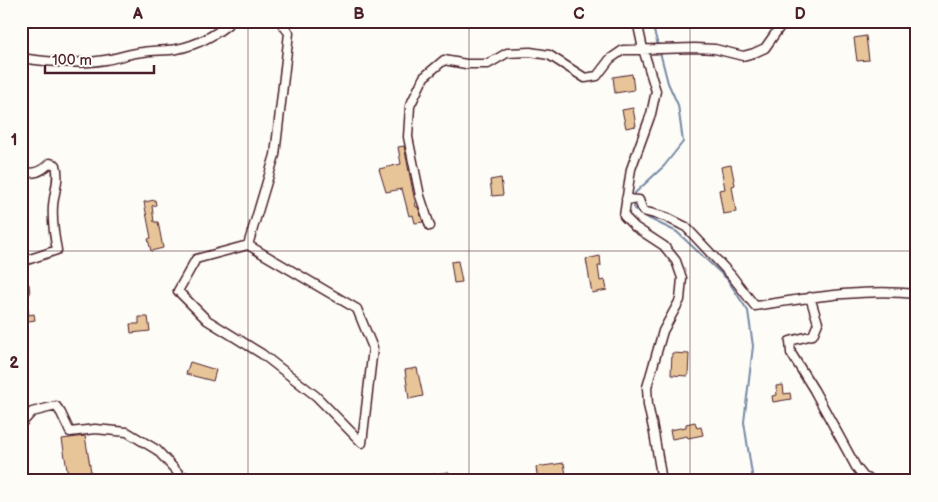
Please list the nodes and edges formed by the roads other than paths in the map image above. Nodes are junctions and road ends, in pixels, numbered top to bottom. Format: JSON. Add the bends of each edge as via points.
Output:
{"nodes":[{"id":1,"x":232,"y":21,"type":"edge"},
{"id":2,"x":280,"y":21,"type":"edge"},
{"id":3,"x":637,"y":21,"type":"edge"},
{"id":4,"x":784,"y":21,"type":"edge"},
{"id":5,"x":643,"y":49,"type":"junction"},
{"id":6,"x":21,"y":58,"type":"edge"},
{"id":7,"x":21,"y":171,"type":"edge"},
{"id":8,"x":626,"y":199,"type":"junction"},
{"id":9,"x":430,"y":226,"type":"dead end"},
{"id":10,"x":248,"y":245,"type":"junction"},
{"id":11,"x":21,"y":262,"type":"edge"},
{"id":12,"x":917,"y":294,"type":"edge"},
{"id":13,"x":810,"y":297,"type":"junction"},
{"id":14,"x":21,"y":424,"type":"edge"},
{"id":15,"x":199,"y":481,"type":"edge"},
{"id":16,"x":662,"y":481,"type":"edge"},
{"id":17,"x":875,"y":481,"type":"edge"}],
"edges":[{"from":1,"to":6,"type":"street","via":[[204,40],[178,49],[83,63]]},
{"from":2,"to":10,"type":"street","via":[[289,33],[275,155]]},
{"from":3,"to":5,"type":"street"},
{"from":4,"to":5,"type":"street","via":[[765,48],[743,56],[715,49]]},
{"from":5,"to":8,"type":"street","via":[[656,91],[631,169]]},
{"from":5,"to":9,"type":"street","via":[[623,50],[610,59],[597,76],[585,78],[549,55],[530,52],[507,53],[488,64],[444,60],[424,76],[410,106],[408,137],[420,196]]},
{"from":7,"to":11,"type":"street","via":[[31,174],[42,171],[50,163],[56,165],[58,174],[52,224],[57,250]]},
{"from":8,"to":13,"type":"street","via":[[639,200],[643,211],[686,227],[755,306]]},
{"from":8,"to":16,"type":"street","via":[[624,216],[664,246],[676,261],[682,278],[680,300],[663,332],[647,387]]},
{"from":10,"to":10,"type":"street","via":[[358,309],[373,348],[362,443],[316,396],[262,354],[207,320],[178,291],[196,259]]},
{"from":12,"to":13,"type":"street","via":[[889,291]]},
{"from":13,"to":17,"type":"street","via":[[818,323],[813,335],[790,340],[790,353],[856,467],[864,477]]},
{"from":14,"to":15,"type":"street","via":[[32,412],[56,406],[70,432],[95,429],[126,432],[157,450],[180,475]]}]}
